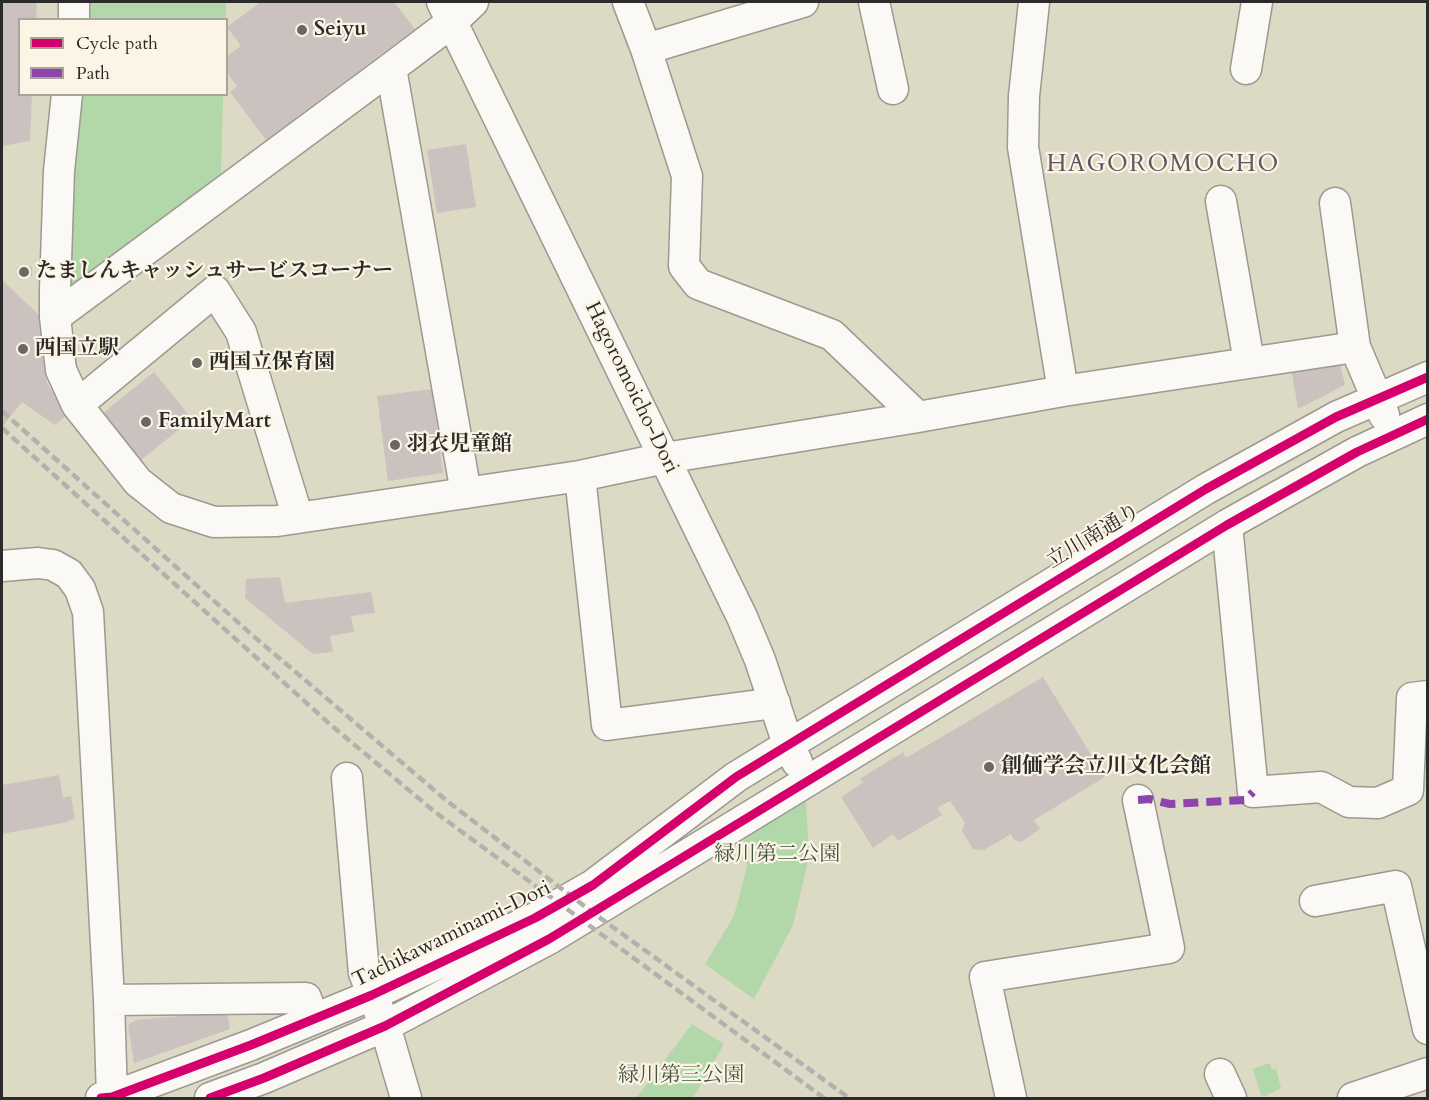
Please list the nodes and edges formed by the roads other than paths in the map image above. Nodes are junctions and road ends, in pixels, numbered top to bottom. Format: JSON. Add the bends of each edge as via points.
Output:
{"nodes":[{"id":1,"x":74,"y":2,"type":"edge"},
{"id":2,"x":473,"y":2,"type":"edge"},
{"id":3,"x":628,"y":2,"type":"edge"},
{"id":4,"x":803,"y":2,"type":"edge"},
{"id":5,"x":874,"y":2,"type":"edge"},
{"id":6,"x":1034,"y":2,"type":"edge"},
{"id":7,"x":1257,"y":2,"type":"edge"},
{"id":8,"x":447,"y":12,"type":"edge"},
{"id":9,"x":74,"y":18,"type":"edge"},
{"id":10,"x":646,"y":49,"type":"junction"},
{"id":11,"x":391,"y":68,"type":"junction"},
{"id":12,"x":1246,"y":69,"type":"dead end"},
{"id":13,"x":893,"y":89,"type":"dead end"},
{"id":14,"x":67,"y":96,"type":"edge"},
{"id":15,"x":1221,"y":201,"type":"dead end"},
{"id":16,"x":1335,"y":203,"type":"dead end"},
{"id":17,"x":55,"y":317,"type":"junction"},
{"id":18,"x":1355,"y":347,"type":"junction"},
{"id":19,"x":1249,"y":362,"type":"junction"},
{"id":20,"x":1428,"y":376,"type":"edge"},
{"id":21,"x":1063,"y":391,"type":"junction"},
{"id":22,"x":1377,"y":398,"type":"junction"},
{"id":23,"x":77,"y":405,"type":"junction"},
{"id":24,"x":918,"y":417,"type":"junction"},
{"id":25,"x":1428,"y":419,"type":"edge"},
{"id":26,"x":1392,"y":435,"type":"junction"},
{"id":27,"x":665,"y":458,"type":"junction"},
{"id":28,"x":580,"y":476,"type":"junction"},
{"id":29,"x":465,"y":493,"type":"junction"},
{"id":30,"x":298,"y":518,"type":"junction"},
{"id":31,"x":1227,"y":525,"type":"junction"},
{"id":32,"x":2,"y":567,"type":"edge"},
{"id":33,"x":1428,"y":696,"type":"edge"},
{"id":34,"x":775,"y":704,"type":"junction"},
{"id":35,"x":788,"y":744,"type":"junction"},
{"id":36,"x":347,"y":778,"type":"dead end"},
{"id":37,"x":806,"y":781,"type":"junction"},
{"id":38,"x":1138,"y":800,"type":"dead end"},
{"id":39,"x":1315,"y":901,"type":"dead end"},
{"id":40,"x":372,"y":994,"type":"junction"},
{"id":41,"x":109,"y":1000,"type":"junction"},
{"id":42,"x":314,"y":1019,"type":"junction"},
{"id":43,"x":385,"y":1026,"type":"junction"},
{"id":44,"x":1428,"y":1029,"type":"edge"},
{"id":45,"x":1428,"y":1073,"type":"edge"},
{"id":46,"x":108,"y":1098,"type":"edge"},
{"id":47,"x":210,"y":1098,"type":"edge"},
{"id":48,"x":406,"y":1098,"type":"edge"},
{"id":49,"x":1011,"y":1098,"type":"edge"},
{"id":50,"x":1353,"y":1098,"type":"edge"}],
"edges":[{"from":1,"to":9,"type":"street"},
{"from":2,"to":8,"type":"street"},
{"from":3,"to":10,"type":"street"},
{"from":4,"to":10,"type":"street"},
{"from":5,"to":13,"type":"street"},
{"from":6,"to":21,"type":"street","via":[[1023,147]]},
{"from":7,"to":12,"type":"street"},
{"from":8,"to":11,"type":"street"},
{"from":8,"to":27,"type":"street","name":"Hagoromoicho-Dori"},
{"from":10,"to":24,"type":"street","via":[[687,176],[684,266],[698,284],[832,335]]},
{"from":11,"to":17,"type":"street"},
{"from":11,"to":29,"type":"street"},
{"from":14,"to":17,"type":"street","via":[[59,171]]},
{"from":15,"to":19,"type":"street"},
{"from":16,"to":18,"type":"street"},
{"from":17,"to":23,"type":"street","via":[[60,370]]},
{"from":18,"to":19,"type":"street"},
{"from":18,"to":22,"type":"street"},
{"from":19,"to":21,"type":"street"},
{"from":20,"to":22,"type":"street","name":"立川南通り"},
{"from":21,"to":24,"type":"street"},
{"from":22,"to":26,"type":"street"},
{"from":22,"to":35,"type":"street","name":"立川南通り","via":[[1206,489]]},
{"from":23,"to":30,"type":"street","via":[[138,482],[171,508],[214,522]]},
{"from":23,"to":30,"type":"street","via":[[215,291],[241,332]]},
{"from":24,"to":27,"type":"street"},
{"from":25,"to":26,"type":"street"},
{"from":26,"to":31,"type":"street"},
{"from":27,"to":28,"type":"street"},
{"from":27,"to":34,"type":"street","name":"Hagoromoicho-Dori","via":[[742,617]]},
{"from":28,"to":29,"type":"street"},
{"from":28,"to":34,"type":"street","via":[[607,725]]},
{"from":29,"to":30,"type":"street"},
{"from":31,"to":33,"type":"street","via":[[1253,792],[1321,787],[1349,802],[1378,803],[1408,789],[1412,698]]},
{"from":31,"to":37,"type":"street"},
{"from":32,"to":41,"type":"street","via":[[38,562],[53,565],[69,574],[80,589],[88,612]]},
{"from":34,"to":35,"type":"street","name":"Hagoromoicho-Dori"},
{"from":35,"to":37,"type":"street","name":"Hagoromoicho-Dori"},
{"from":35,"to":40,"type":"street","name":"Tachikawaminami-Dori","via":[[735,777],[593,885],[535,918]]},
{"from":36,"to":40,"type":"street","via":[[364,973]]},
{"from":37,"to":43,"type":"street","name":"Tachikawaminami-Dori","via":[[549,939]]},
{"from":38,"to":49,"type":"street","via":[[1170,948],[985,977]]},
{"from":39,"to":44,"type":"street","via":[[1396,886]]},
{"from":40,"to":42,"type":"street","name":"Tachikawaminami-Dori"},
{"from":40,"to":43,"type":"street"},
{"from":41,"to":42,"type":"street","via":[[306,998]]},
{"from":41,"to":46,"type":"street"},
{"from":42,"to":46,"type":"street","name":"Tachikawaminami-Dori"},
{"from":43,"to":47,"type":"street","name":"Tachikawaminami-Dori"},
{"from":43,"to":48,"type":"street"},
{"from":45,"to":50,"type":"street"}]}
